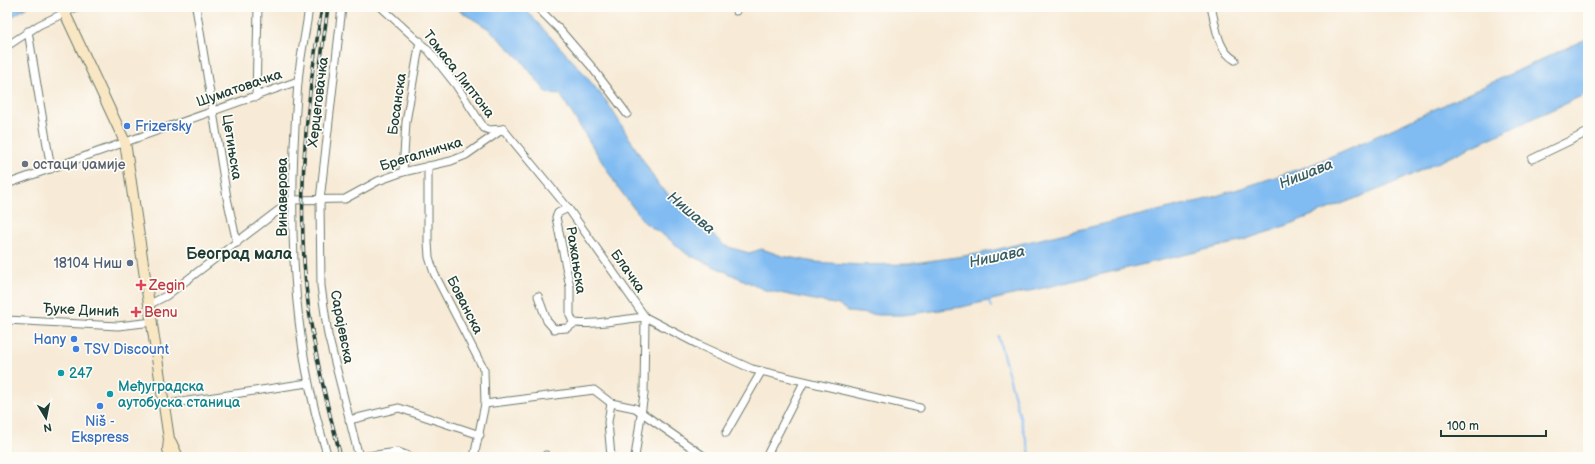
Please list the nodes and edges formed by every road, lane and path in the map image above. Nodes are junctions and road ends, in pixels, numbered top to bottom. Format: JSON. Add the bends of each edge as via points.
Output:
{"nodes":[{"id":1,"x":77,"y":7,"type":"edge"},
{"id":2,"x":196,"y":7,"type":"edge"},
{"id":3,"x":258,"y":7,"type":"edge"},
{"id":4,"x":309,"y":7,"type":"edge"},
{"id":5,"x":342,"y":7,"type":"edge"},
{"id":6,"x":381,"y":7,"type":"edge"},
{"id":7,"x":537,"y":7,"type":"edge"},
{"id":8,"x":1211,"y":7,"type":"edge"},
{"id":9,"x":64,"y":9,"type":"edge"},
{"id":10,"x":28,"y":31,"type":"junction"},
{"id":11,"x":420,"y":41,"type":"junction"},
{"id":12,"x":7,"y":46,"type":"edge"},
{"id":13,"x":1235,"y":60,"type":"dead end"},
{"id":14,"x":298,"y":81,"type":"junction"},
{"id":15,"x":256,"y":97,"type":"junction"},
{"id":16,"x":213,"y":111,"type":"junction"},
{"id":17,"x":627,"y":114,"type":"dead end"},
{"id":18,"x":503,"y":129,"type":"junction"},
{"id":19,"x":1588,"y":132,"type":"edge"},
{"id":20,"x":125,"y":142,"type":"junction"},
{"id":21,"x":1532,"y":159,"type":"dead end"},
{"id":22,"x":428,"y":166,"type":"junction"},
{"id":23,"x":51,"y":169,"type":"junction"},
{"id":24,"x":402,"y":172,"type":"junction"},
{"id":25,"x":7,"y":184,"type":"edge"},
{"id":26,"x":292,"y":200,"type":"junction"},
{"id":27,"x":320,"y":200,"type":"junction"},
{"id":28,"x":568,"y":208,"type":"junction"},
{"id":29,"x":237,"y":243,"type":"junction"},
{"id":30,"x":538,"y":296,"type":"dead end"},
{"id":31,"x":150,"y":304,"type":"junction"},
{"id":32,"x":645,"y":317,"type":"junction"},
{"id":33,"x":7,"y":320,"type":"edge"},
{"id":34,"x":153,"y":322,"type":"junction"},
{"id":35,"x":575,"y":323,"type":"junction"},
{"id":36,"x":761,"y":372,"type":"junction"},
{"id":37,"x":804,"y":382,"type":"junction"},
{"id":38,"x":308,"y":383,"type":"junction"},
{"id":39,"x":174,"y":403,"type":"dead end"},
{"id":40,"x":611,"y":403,"type":"junction"},
{"id":41,"x":485,"y":404,"type":"junction"},
{"id":42,"x":920,"y":408,"type":"dead end"},
{"id":43,"x":642,"y":414,"type":"junction"},
{"id":44,"x":349,"y":420,"type":"junction"},
{"id":45,"x":726,"y":433,"type":"dead end"},
{"id":46,"x":480,"y":435,"type":"junction"},
{"id":47,"x":169,"y":439,"type":"junction"},
{"id":48,"x":476,"y":456,"type":"edge"},
{"id":49,"x":170,"y":457,"type":"edge"},
{"id":50,"x":178,"y":457,"type":"edge"},
{"id":51,"x":328,"y":457,"type":"edge"},
{"id":52,"x":359,"y":457,"type":"edge"},
{"id":53,"x":411,"y":457,"type":"edge"},
{"id":54,"x":611,"y":457,"type":"edge"},
{"id":55,"x":635,"y":457,"type":"edge"},
{"id":56,"x":705,"y":457,"type":"edge"},
{"id":57,"x":766,"y":457,"type":"edge"}],
"edges":[{"from":1,"to":9,"type":"street"},
{"from":2,"to":16,"type":"street","name":"Цетињска"},
{"from":3,"to":15,"type":"street"},
{"from":4,"to":14,"type":"street","name":"Винаверова"},
{"from":5,"to":27,"type":"street","name":"Херцеговачка"},
{"from":6,"to":11,"type":"street","name":"Томаса Липтона"},
{"from":7,"to":17,"type":"street","via":[[581,54]]},
{"from":8,"to":13,"type":"street","via":[[1223,49]]},
{"from":9,"to":10,"type":"street"},
{"from":9,"to":20,"type":"main road"},
{"from":10,"to":12,"type":"street"},
{"from":10,"to":23,"type":"street"},
{"from":11,"to":18,"type":"street","name":"Томаса Липтона","via":[[456,85],[484,128]]},
{"from":11,"to":24,"type":"street","name":"Босанска","via":[[406,122]]},
{"from":14,"to":15,"type":"street","name":"Шуматовачка"},
{"from":14,"to":26,"type":"street","name":"Винаверова"},
{"from":15,"to":16,"type":"street","name":"Шуматовачка"},
{"from":16,"to":20,"type":"street","name":"Шуматовачка"},
{"from":16,"to":29,"type":"street","name":"Цетињска"},
{"from":18,"to":22,"type":"street","name":"Брегалничка","via":[[466,155]]},
{"from":18,"to":28,"type":"street","name":"Блачка"},
{"from":19,"to":21,"type":"street"},
{"from":20,"to":23,"type":"street","name":"Шуматовачка"},
{"from":20,"to":31,"type":"main road"},
{"from":22,"to":24,"type":"street","name":"Брегалничка"},
{"from":22,"to":41,"type":"street","name":"Бованска","via":[[429,257],[434,273],[484,370]]},
{"from":23,"to":25,"type":"street","name":"Шуматовачка"},
{"from":24,"to":27,"type":"street","name":"Брегалничка","via":[[378,181],[345,199]]},
{"from":26,"to":27,"type":"street","name":"Брегалничка"},
{"from":26,"to":29,"type":"street"},
{"from":26,"to":38,"type":"street","name":"Винаверова","via":[[299,326]]},
{"from":27,"to":44,"type":"street","name":"Сарајевска","via":[[322,298],[328,335]]},
{"from":28,"to":32,"type":"street","name":"Блачка"},
{"from":28,"to":35,"type":"street","name":"Ражањска","via":[[556,217],[570,287],[570,315]]},
{"from":29,"to":31,"type":"street","via":[[166,296]]},
{"from":30,"to":35,"type":"street","via":[[547,321],[554,329],[567,328]]},
{"from":31,"to":34,"type":"main road"},
{"from":32,"to":35,"type":"street"},
{"from":32,"to":36,"type":"street","via":[[699,345]]},
{"from":32,"to":43,"type":"street"},
{"from":33,"to":34,"type":"street","name":"Ђуке Динић","via":[[118,326]]},
{"from":34,"to":47,"type":"main road"},
{"from":36,"to":37,"type":"street"},
{"from":36,"to":45,"type":"street"},
{"from":37,"to":42,"type":"street"},
{"from":37,"to":57,"type":"street"},
{"from":38,"to":39,"type":"street"},
{"from":38,"to":51,"type":"street","name":"Винаверова"},
{"from":40,"to":41,"type":"street","via":[[592,390]]},
{"from":40,"to":43,"type":"street","via":[[635,408]]},
{"from":40,"to":54,"type":"street","via":[[608,422]]},
{"from":41,"to":46,"type":"street","name":"Бованска"},
{"from":43,"to":55,"type":"street"},
{"from":43,"to":56,"type":"street"},
{"from":44,"to":46,"type":"street","via":[[399,408]]},
{"from":44,"to":52,"type":"street","name":"Сарајевска"},
{"from":46,"to":48,"type":"street","name":"Бованска"},
{"from":47,"to":49,"type":"main road"},
{"from":47,"to":50,"type":"main road"},
{"from":52,"to":53,"type":"street","via":[[398,452]]}]}
